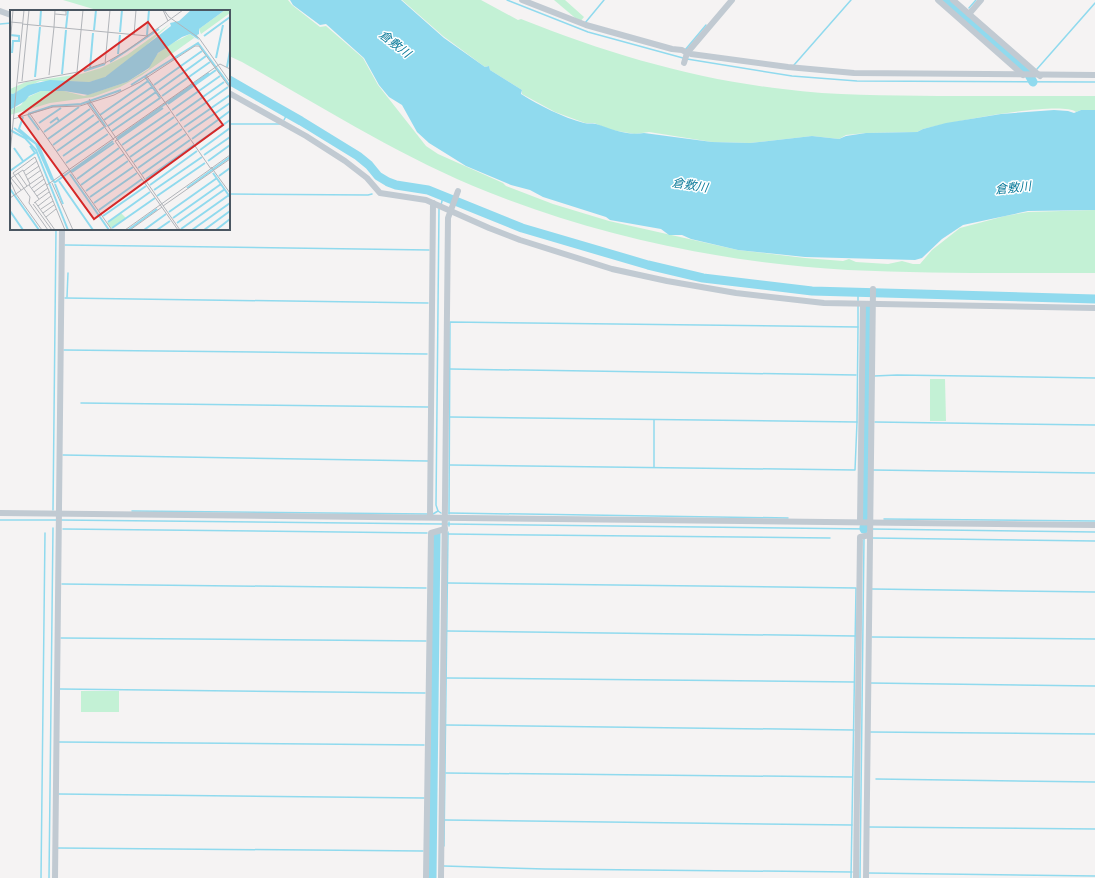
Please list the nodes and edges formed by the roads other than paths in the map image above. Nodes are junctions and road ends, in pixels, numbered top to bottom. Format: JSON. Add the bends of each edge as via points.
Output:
{"nodes":[{"id":1,"x":522,"y":0,"type":"edge"},
{"id":2,"x":732,"y":0,"type":"edge"},
{"id":3,"x":938,"y":0,"type":"edge"},
{"id":4,"x":953,"y":0,"type":"edge"},
{"id":5,"x":981,"y":0,"type":"edge"},
{"id":6,"x":0,"y":11,"type":"edge"},
{"id":7,"x":10,"y":15,"type":"edge"},
{"id":8,"x":966,"y":17,"type":"junction"},
{"id":9,"x":685,"y":55,"type":"junction"},
{"id":10,"x":1095,"y":75,"type":"edge"},
{"id":11,"x":1027,"y":76,"type":"junction"},
{"id":12,"x":1040,"y":76,"type":"junction"},
{"id":13,"x":230,"y":94,"type":"edge"},
{"id":14,"x":458,"y":193,"type":"dead end"},
{"id":15,"x":438,"y":205,"type":"junction"},
{"id":16,"x":451,"y":210,"type":"junction"},
{"id":17,"x":62,"y":230,"type":"edge"},
{"id":18,"x":872,"y":289,"type":"dead end"},
{"id":19,"x":873,"y":301,"type":"junction"},
{"id":20,"x":860,"y":303,"type":"junction"},
{"id":21,"x":1095,"y":308,"type":"edge"},
{"id":22,"x":0,"y":513,"type":"edge"},
{"id":23,"x":430,"y":517,"type":"junction"},
{"id":24,"x":59,"y":518,"type":"junction"},
{"id":25,"x":860,"y":522,"type":"junction"},
{"id":26,"x":445,"y":524,"type":"junction"},
{"id":27,"x":1095,"y":525,"type":"edge"},
{"id":28,"x":871,"y":529,"type":"junction"},
{"id":29,"x":55,"y":878,"type":"edge"},
{"id":30,"x":426,"y":878,"type":"edge"},
{"id":31,"x":441,"y":878,"type":"edge"},
{"id":32,"x":856,"y":878,"type":"edge"},
{"id":33,"x":866,"y":878,"type":"edge"}],
"edges":[{"from":1,"to":9,"type":"street","via":[[584,24]]},
{"from":2,"to":9,"type":"street"},
{"from":3,"to":8,"type":"street"},
{"from":4,"to":8,"type":"street"},
{"from":5,"to":8,"type":"street"},
{"from":6,"to":7,"type":"street"},
{"from":8,"to":11,"type":"street"},
{"from":8,"to":12,"type":"street"},
{"from":9,"to":11,"type":"street","via":[[788,68],[854,73]]},
{"from":10,"to":12,"type":"street"},
{"from":11,"to":12,"type":"street"},
{"from":13,"to":15,"type":"street","via":[[340,157],[360,172],[380,193],[426,200]]},
{"from":14,"to":16,"type":"street"},
{"from":15,"to":16,"type":"street"},
{"from":15,"to":23,"type":"street"},
{"from":16,"to":20,"type":"street","via":[[520,240],[612,269],[736,293],[808,302]]},
{"from":16,"to":26,"type":"street","via":[[448,218]]},
{"from":17,"to":24,"type":"street"},
{"from":18,"to":19,"type":"street"},
{"from":19,"to":20,"type":"street"},
{"from":19,"to":21,"type":"street"},
{"from":19,"to":28,"type":"street"},
{"from":20,"to":25,"type":"street"},
{"from":22,"to":24,"type":"street"},
{"from":23,"to":24,"type":"street"},
{"from":23,"to":26,"type":"street"},
{"from":24,"to":29,"type":"street"},
{"from":25,"to":26,"type":"street"},
{"from":25,"to":28,"type":"street"},
{"from":26,"to":30,"type":"street","via":[[431,532]]},
{"from":26,"to":31,"type":"street"},
{"from":27,"to":28,"type":"street"},
{"from":28,"to":32,"type":"street","via":[[860,537]]},
{"from":28,"to":33,"type":"street"}]}
